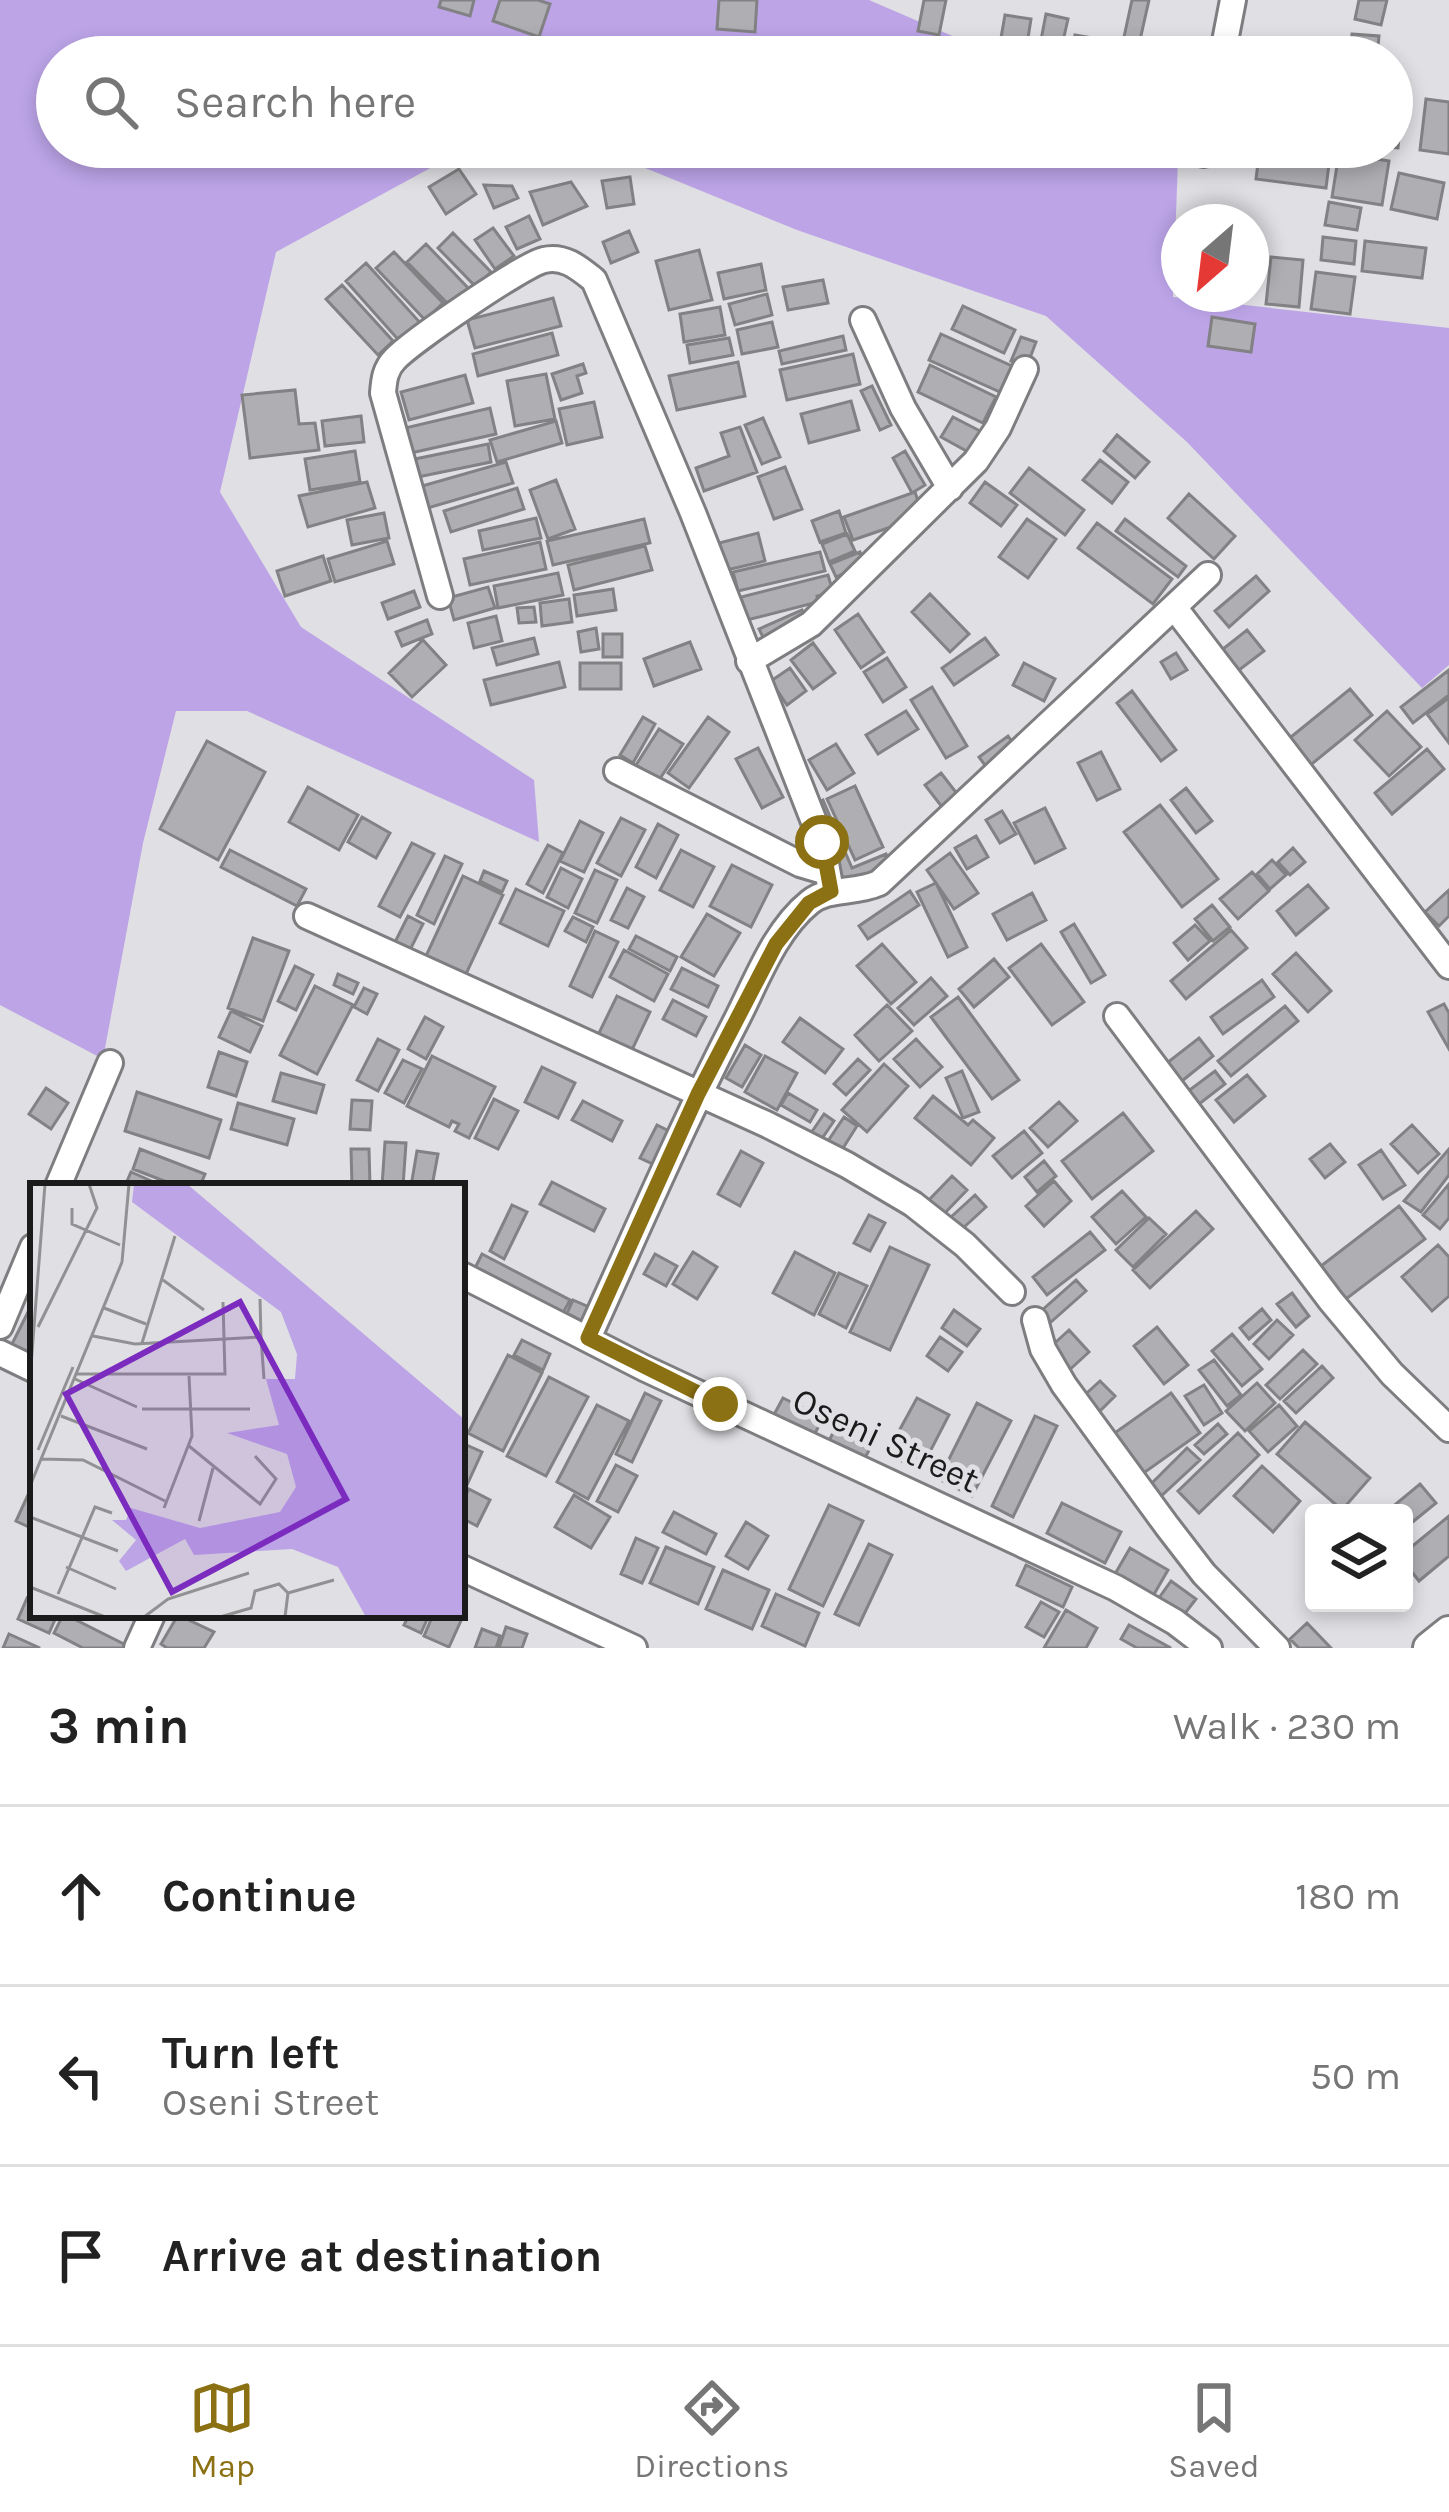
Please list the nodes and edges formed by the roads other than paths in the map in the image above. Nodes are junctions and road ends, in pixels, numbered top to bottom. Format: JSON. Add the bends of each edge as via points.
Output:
{"nodes":[{"id":1,"x":1232,"y":0,"type":"edge"},
{"id":2,"x":1226,"y":36,"type":"edge"},
{"id":3,"x":863,"y":320,"type":"dead end"},
{"id":4,"x":1025,"y":369,"type":"dead end"},
{"id":5,"x":950,"y":488,"type":"junction"},
{"id":6,"x":1208,"y":575,"type":"dead end"},
{"id":7,"x":440,"y":596,"type":"dead end"},
{"id":8,"x":1174,"y":607,"type":"junction"},
{"id":9,"x":749,"y":661,"type":"junction"},
{"id":10,"x":617,"y":770,"type":"dead end"},
{"id":11,"x":829,"y":881,"type":"junction"},
{"id":12,"x":308,"y":916,"type":"dead end"},
{"id":13,"x":1449,"y":966,"type":"edge"},
{"id":14,"x":1117,"y":1016,"type":"dead end"},
{"id":15,"x":110,"y":1063,"type":"dead end"},
{"id":16,"x":698,"y":1094,"type":"junction"},
{"id":17,"x":59,"y":1183,"type":"edge"},
{"id":18,"x":30,"y":1254,"type":"edge"},
{"id":19,"x":465,"y":1276,"type":"edge"},
{"id":20,"x":1012,"y":1292,"type":"dead end"},
{"id":21,"x":1035,"y":1320,"type":"dead end"},
{"id":22,"x":0,"y":1326,"type":"edge"},
{"id":23,"x":588,"y":1338,"type":"junction"},
{"id":24,"x":0,"y":1354,"type":"edge"},
{"id":25,"x":30,"y":1368,"type":"edge"},
{"id":26,"x":1449,"y":1429,"type":"edge"},
{"id":27,"x":465,"y":1569,"type":"edge"},
{"id":28,"x":151,"y":1618,"type":"edge"},
{"id":29,"x":1449,"y":1632,"type":"edge"},
{"id":30,"x":137,"y":1648,"type":"edge"},
{"id":31,"x":634,"y":1648,"type":"edge"},
{"id":32,"x":1209,"y":1648,"type":"edge"},
{"id":33,"x":1277,"y":1648,"type":"edge"},
{"id":34,"x":1429,"y":1648,"type":"edge"}],
"edges":[{"from":1,"to":2,"type":"street"},
{"from":3,"to":5,"type":"street"},
{"from":4,"to":5,"type":"street","via":[[998,428]]},
{"from":5,"to":9,"type":"street","via":[[811,624]]},
{"from":6,"to":8,"type":"street"},
{"from":7,"to":9,"type":"street","via":[[382,393],[385,372],[450,317],[543,260],[571,262],[594,280]]},
{"from":8,"to":11,"type":"street","via":[[879,883],[856,893]]},
{"from":8,"to":13,"type":"street"},
{"from":9,"to":11,"type":"street","via":[[789,751]]},
{"from":10,"to":11,"type":"street"},
{"from":11,"to":16,"type":"street","via":[[776,944]]},
{"from":12,"to":16,"type":"street"},
{"from":14,"to":26,"type":"street","via":[[1330,1301]]},
{"from":15,"to":17,"type":"street"},
{"from":16,"to":20,"type":"street","via":[[913,1204]]},
{"from":16,"to":23,"type":"street"},
{"from":18,"to":22,"type":"street"},
{"from":19,"to":23,"type":"street","name":"Oseni Street"},
{"from":21,"to":33,"type":"street","via":[[1064,1385],[1166,1526]]},
{"from":23,"to":32,"type":"street","name":"Oseni Street","via":[[1116,1588]]},
{"from":24,"to":25,"type":"street"},
{"from":27,"to":31,"type":"street"},
{"from":28,"to":30,"type":"street"},
{"from":29,"to":34,"type":"main road"}]}
